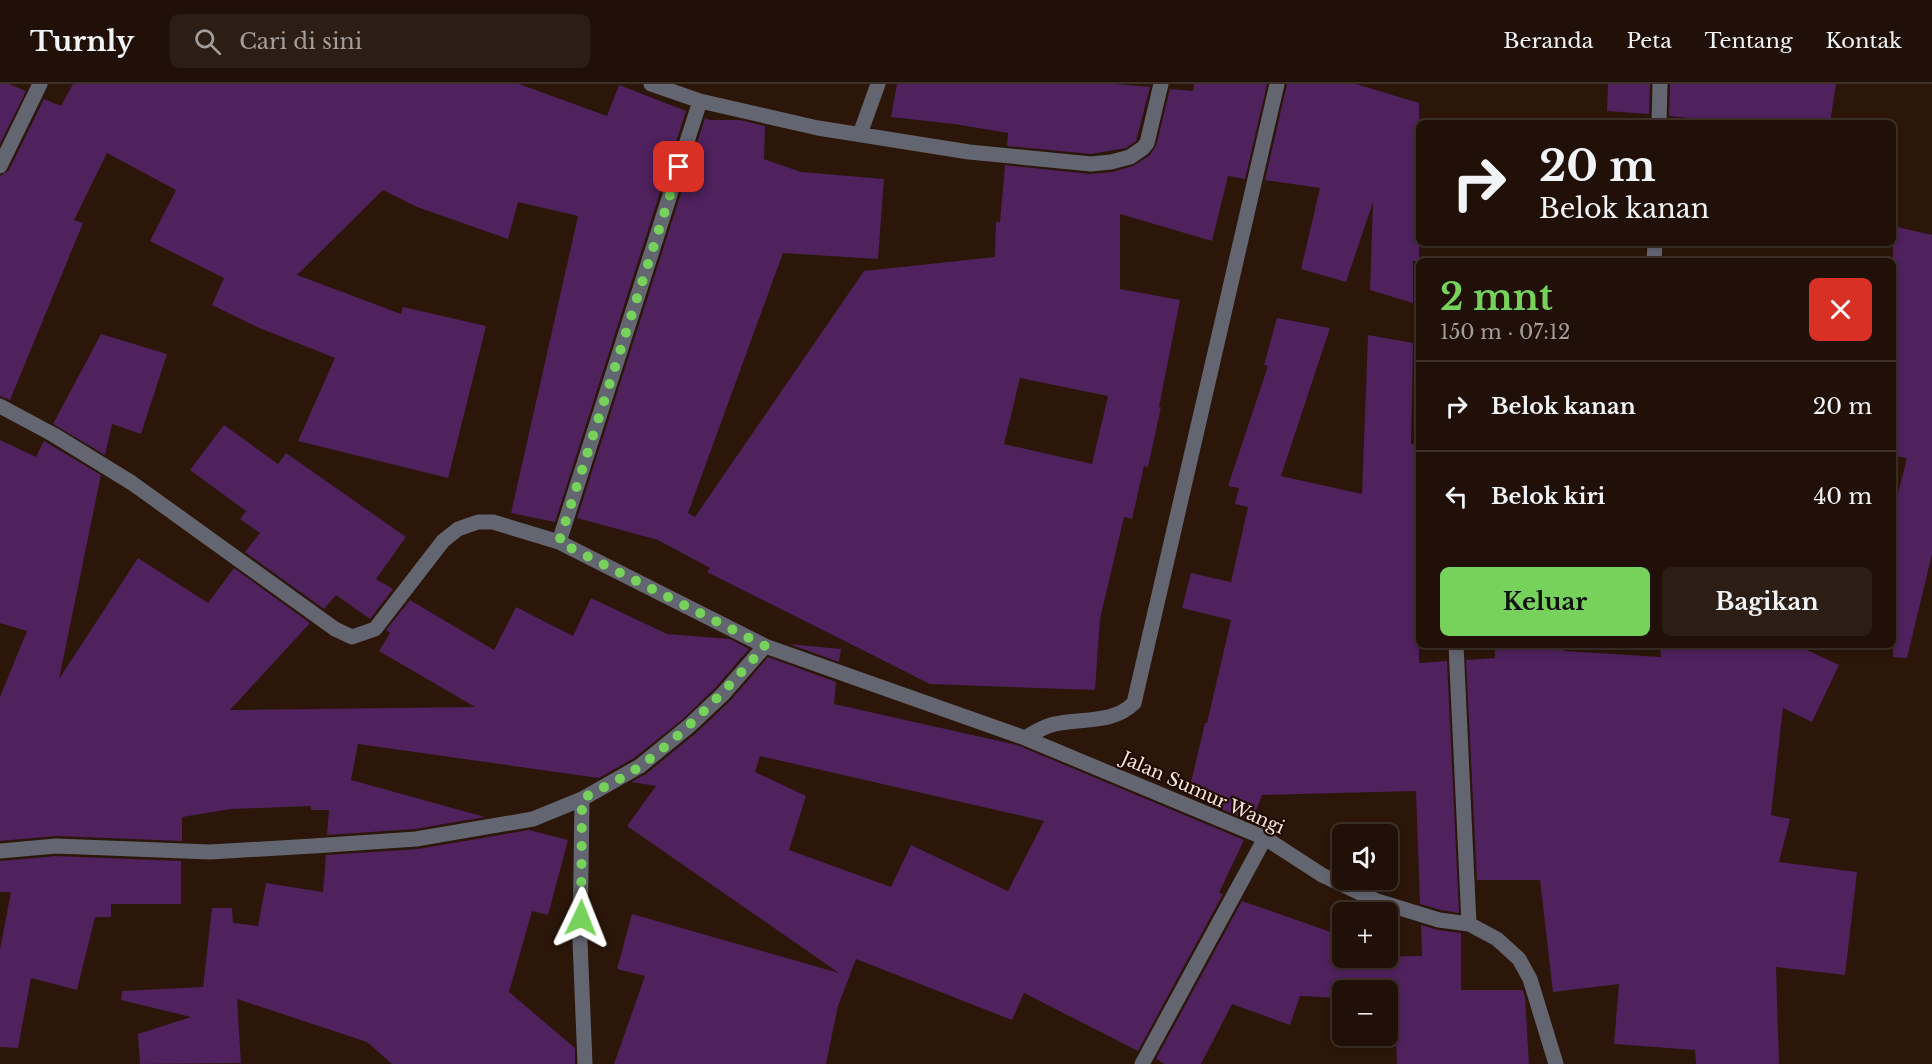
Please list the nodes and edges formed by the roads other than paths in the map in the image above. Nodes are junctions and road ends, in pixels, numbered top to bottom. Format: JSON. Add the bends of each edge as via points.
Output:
{"nodes":[{"id":1,"x":40,"y":84,"type":"edge"},
{"id":2,"x":651,"y":84,"type":"edge"},
{"id":3,"x":878,"y":84,"type":"edge"},
{"id":4,"x":1161,"y":84,"type":"edge"},
{"id":5,"x":1277,"y":84,"type":"edge"},
{"id":6,"x":1660,"y":84,"type":"edge"},
{"id":7,"x":700,"y":101,"type":"junction"},
{"id":8,"x":1659,"y":120,"type":"edge"},
{"id":9,"x":860,"y":134,"type":"junction"},
{"id":10,"x":0,"y":166,"type":"edge"},
{"id":11,"x":0,"y":406,"type":"edge"},
{"id":12,"x":559,"y":542,"type":"junction"},
{"id":13,"x":765,"y":646,"type":"junction"},
{"id":14,"x":1456,"y":648,"type":"edge"},
{"id":15,"x":1025,"y":738,"type":"junction"},
{"id":16,"x":582,"y":799,"type":"junction"},
{"id":17,"x":1265,"y":838,"type":"junction"},
{"id":18,"x":0,"y":851,"type":"edge"},
{"id":19,"x":1469,"y":924,"type":"junction"},
{"id":20,"x":585,"y":1064,"type":"edge"},
{"id":21,"x":1142,"y":1064,"type":"edge"},
{"id":22,"x":1557,"y":1064,"type":"edge"}],
"edges":[{"from":1,"to":10,"type":"street"},
{"from":2,"to":7,"type":"street"},
{"from":3,"to":9,"type":"street"},
{"from":4,"to":9,"type":"street","via":[[1147,143],[1130,157],[1111,162],[1091,164],[969,152]]},
{"from":5,"to":15,"type":"street","via":[[1134,703],[1125,712],[1111,717],[1054,724]]},
{"from":6,"to":8,"type":"street"},
{"from":7,"to":9,"type":"street"},
{"from":7,"to":12,"type":"street"},
{"from":11,"to":12,"type":"street","name":"Jalan Sumur Wangi","via":[[132,483],[335,629],[352,637],[375,629],[443,541],[458,528],[493,522]]},
{"from":12,"to":13,"type":"street","name":"Jalan Sumur Wangi"},
{"from":13,"to":15,"type":"street","name":"Jalan Sumur Wangi"},
{"from":13,"to":16,"type":"street","via":[[681,733],[640,766]]},
{"from":14,"to":19,"type":"street"},
{"from":15,"to":17,"type":"street","name":"Jalan Sumur Wangi"},
{"from":16,"to":18,"type":"street","via":[[533,819],[416,839],[210,852],[56,846]]},
{"from":16,"to":20,"type":"street","via":[[580,941]]},
{"from":17,"to":19,"type":"street","name":"Jalan Sumur Wangi","via":[[1322,875],[1377,902],[1439,920]]},
{"from":17,"to":21,"type":"street"},
{"from":19,"to":22,"type":"street","name":"Jalan Sumur Wangi","via":[[1497,939],[1519,959],[1530,979]]}]}
